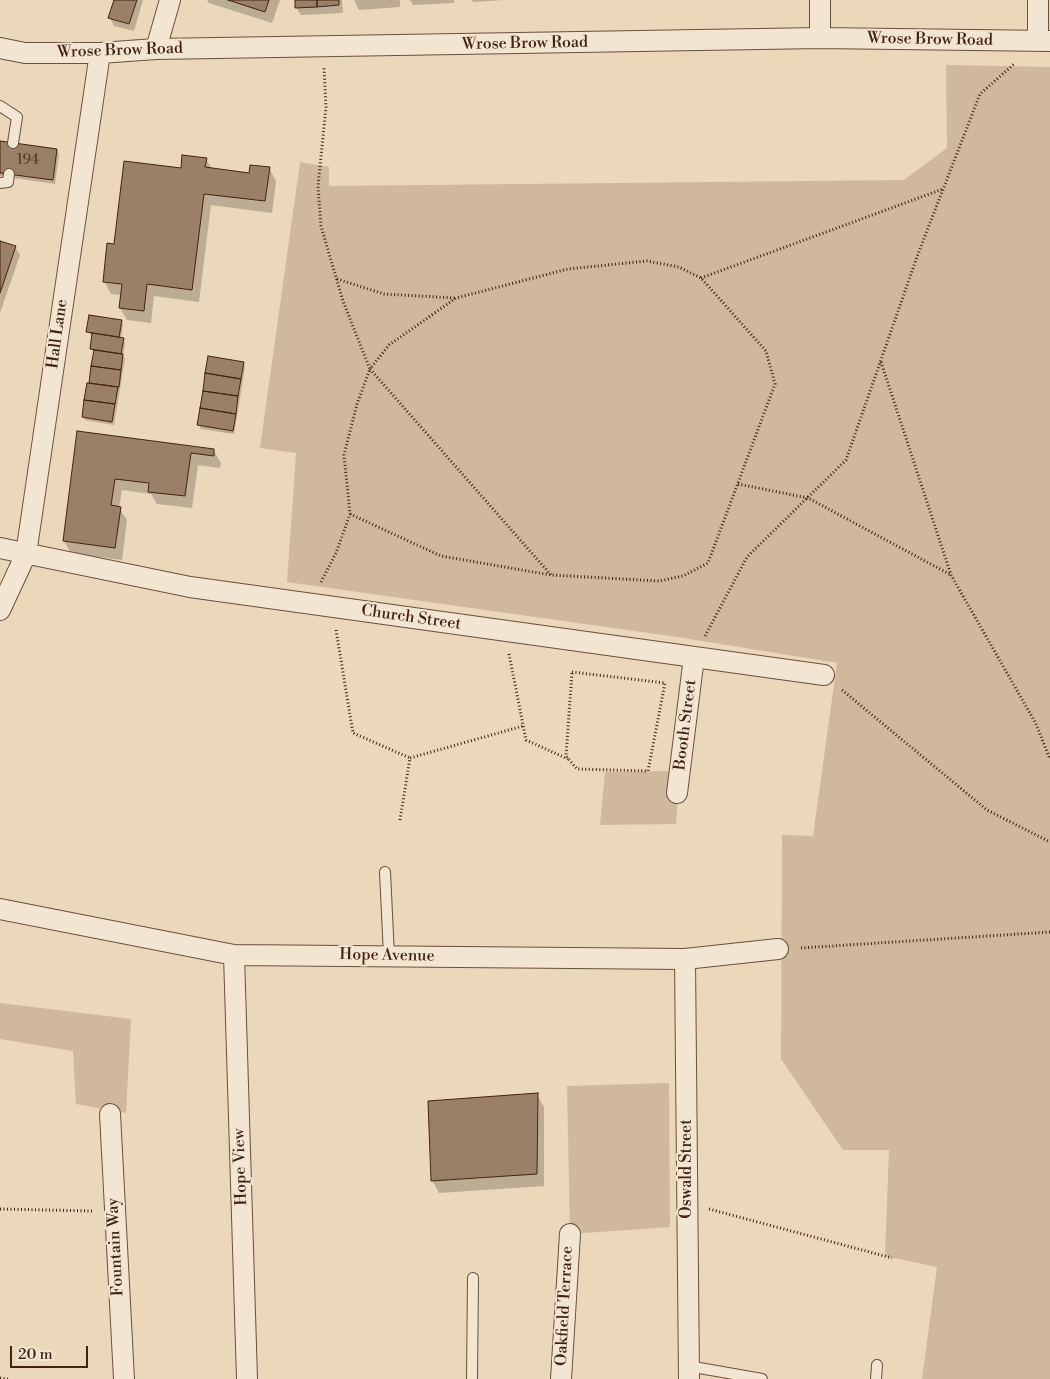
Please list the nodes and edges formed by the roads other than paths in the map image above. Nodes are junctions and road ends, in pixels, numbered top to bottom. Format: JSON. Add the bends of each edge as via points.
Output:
{"nodes":[{"id":1,"x":170,"y":0,"type":"edge"},
{"id":2,"x":820,"y":0,"type":"edge"},
{"id":3,"x":1038,"y":0,"type":"edge"},
{"id":4,"x":820,"y":38,"type":"junction"},
{"id":5,"x":1044,"y":41,"type":"edge"},
{"id":6,"x":0,"y":48,"type":"edge"},
{"id":7,"x":156,"y":49,"type":"junction"},
{"id":8,"x":100,"y":53,"type":"junction"},
{"id":9,"x":0,"y":106,"type":"edge"},
{"id":10,"x":14,"y":143,"type":"dead end"},
{"id":11,"x":9,"y":174,"type":"dead end"},
{"id":12,"x":0,"y":183,"type":"edge"},
{"id":13,"x":0,"y":548,"type":"edge"},
{"id":14,"x":26,"y":554,"type":"junction"},
{"id":15,"x":0,"y":610,"type":"edge"},
{"id":16,"x":694,"y":657,"type":"junction"},
{"id":17,"x":824,"y":675,"type":"road end"},
{"id":18,"x":677,"y":793,"type":"dead end"},
{"id":19,"x":385,"y":872,"type":"dead end"},
{"id":20,"x":0,"y":909,"type":"edge"},
{"id":21,"x":778,"y":949,"type":"road end"},
{"id":22,"x":234,"y":954,"type":"junction"},
{"id":23,"x":389,"y":956,"type":"junction"},
{"id":24,"x":685,"y":959,"type":"junction"},
{"id":25,"x":110,"y":1114,"type":"dead end"},
{"id":26,"x":570,"y":1234,"type":"dead end"},
{"id":27,"x":473,"y":1278,"type":"dead end"},
{"id":28,"x":877,"y":1365,"type":"dead end"},
{"id":29,"x":689,"y":1372,"type":"edge"},
{"id":30,"x":124,"y":1379,"type":"edge"},
{"id":31,"x":247,"y":1379,"type":"edge"},
{"id":32,"x":472,"y":1379,"type":"edge"},
{"id":33,"x":561,"y":1379,"type":"edge"},
{"id":34,"x":762,"y":1379,"type":"edge"},
{"id":35,"x":876,"y":1379,"type":"edge"}],
"edges":[{"from":1,"to":7,"type":"street"},
{"from":2,"to":4,"type":"street"},
{"from":3,"to":5,"type":"street"},
{"from":4,"to":5,"type":"street","name":"Wrose Brow Road"},
{"from":4,"to":7,"type":"street","name":"Wrose Brow Road"},
{"from":6,"to":8,"type":"street","name":"Wrose Brow Road","via":[[25,53]]},
{"from":7,"to":8,"type":"street","name":"Wrose Brow Road"},
{"from":8,"to":14,"type":"street","name":"Hall Lane"},
{"from":9,"to":10,"type":"lane","via":[[17,117]]},
{"from":11,"to":12,"type":"lane","via":[[8,182]]},
{"from":13,"to":14,"type":"street","name":"Church Street"},
{"from":14,"to":15,"type":"street","name":"Hall Lane"},
{"from":14,"to":16,"type":"street","name":"Church Street","via":[[190,587]]},
{"from":16,"to":17,"type":"street","name":"Church Street"},
{"from":16,"to":18,"type":"street","name":"Booth Street"},
{"from":19,"to":23,"type":"lane"},
{"from":20,"to":22,"type":"street","name":"Hope Avenue"},
{"from":21,"to":24,"type":"street","name":"Hope Avenue"},
{"from":22,"to":23,"type":"street","name":"Hope Avenue"},
{"from":22,"to":31,"type":"street","name":"Hope View"},
{"from":23,"to":24,"type":"street","name":"Hope Avenue"},
{"from":24,"to":29,"type":"street","name":"Oswald Street"},
{"from":25,"to":30,"type":"street","name":"Fountain Way"},
{"from":26,"to":33,"type":"street","name":"Oakfield Terrace"},
{"from":27,"to":32,"type":"lane"},
{"from":28,"to":35,"type":"lane"},
{"from":29,"to":34,"type":"lane"}]}
